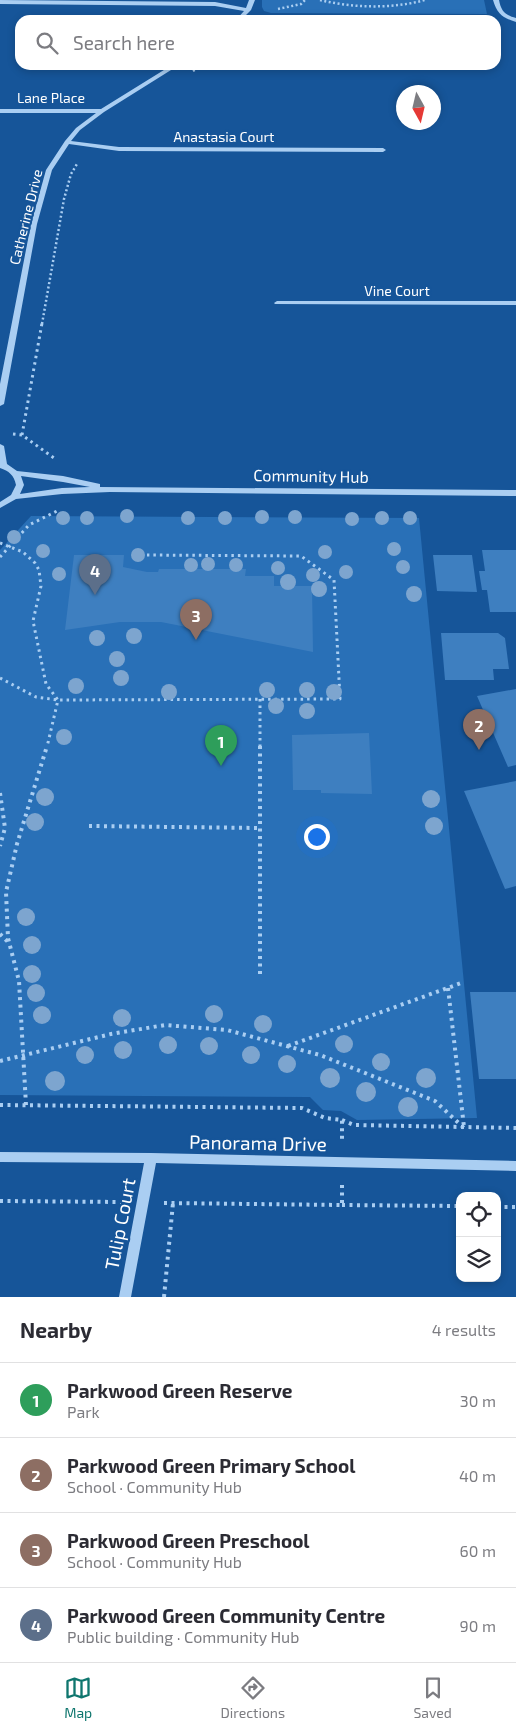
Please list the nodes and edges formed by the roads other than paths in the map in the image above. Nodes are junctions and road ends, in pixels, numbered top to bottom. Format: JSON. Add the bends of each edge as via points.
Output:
{"nodes":[{"id":1,"x":252,"y":0,"type":"edge"},
{"id":2,"x":496,"y":0,"type":"edge"},
{"id":3,"x":0,"y":2,"type":"edge"},
{"id":4,"x":248,"y":10,"type":"junction"},
{"id":5,"x":244,"y":15,"type":"edge"},
{"id":6,"x":516,"y":20,"type":"edge"},
{"id":7,"x":168,"y":70,"type":"edge"},
{"id":8,"x":0,"y":111,"type":"edge"},
{"id":9,"x":102,"y":111,"type":"junction"},
{"id":10,"x":67,"y":142,"type":"junction"},
{"id":11,"x":383,"y":150,"type":"dead end"},
{"id":12,"x":277,"y":303,"type":"dead end"},
{"id":13,"x":516,"y":303,"type":"edge"},
{"id":14,"x":0,"y":404,"type":"edge"},
{"id":15,"x":0,"y":446,"type":"edge"},
{"id":16,"x":2,"y":465,"type":"edge"},
{"id":17,"x":16,"y":473,"type":"junction"},
{"id":18,"x":110,"y":489,"type":"junction"},
{"id":19,"x":515,"y":493,"type":"edge"},
{"id":20,"x":14,"y":497,"type":"junction"},
{"id":21,"x":0,"y":505,"type":"edge"},
{"id":22,"x":0,"y":1157,"type":"edge"},
{"id":23,"x":151,"y":1158,"type":"junction"},
{"id":24,"x":516,"y":1166,"type":"edge"},
{"id":25,"x":126,"y":1297,"type":"edge"}],
"edges":[{"from":1,"to":4,"type":"street"},
{"from":2,"to":6,"type":"street","via":[[503,17]]},
{"from":3,"to":4,"type":"street","via":[[214,4]]},
{"from":4,"to":5,"type":"street"},
{"from":7,"to":9,"type":"street","name":"Catherine Drive"},
{"from":8,"to":9,"type":"street","name":"Lane Place"},
{"from":9,"to":10,"type":"street","name":"Catherine Drive"},
{"from":10,"to":11,"type":"street","name":"Anastasia Court","via":[[119,149]]},
{"from":10,"to":14,"type":"street","name":"Catherine Drive","via":[[49,170],[34,224]]},
{"from":12,"to":13,"type":"street","name":"Vine Court"},
{"from":15,"to":16,"type":"street"},
{"from":16,"to":17,"type":"street"},
{"from":17,"to":18,"type":"street","name":"Community Hub"},
{"from":17,"to":20,"type":"street","via":[[20,485]]},
{"from":18,"to":19,"type":"street","name":"Community Hub"},
{"from":18,"to":20,"type":"street","name":"Community Hub"},
{"from":20,"to":21,"type":"street"},
{"from":22,"to":23,"type":"street","name":"Panorama Drive"},
{"from":23,"to":24,"type":"street","name":"Panorama Drive"},
{"from":23,"to":25,"type":"street","name":"Tulip Court"}]}
